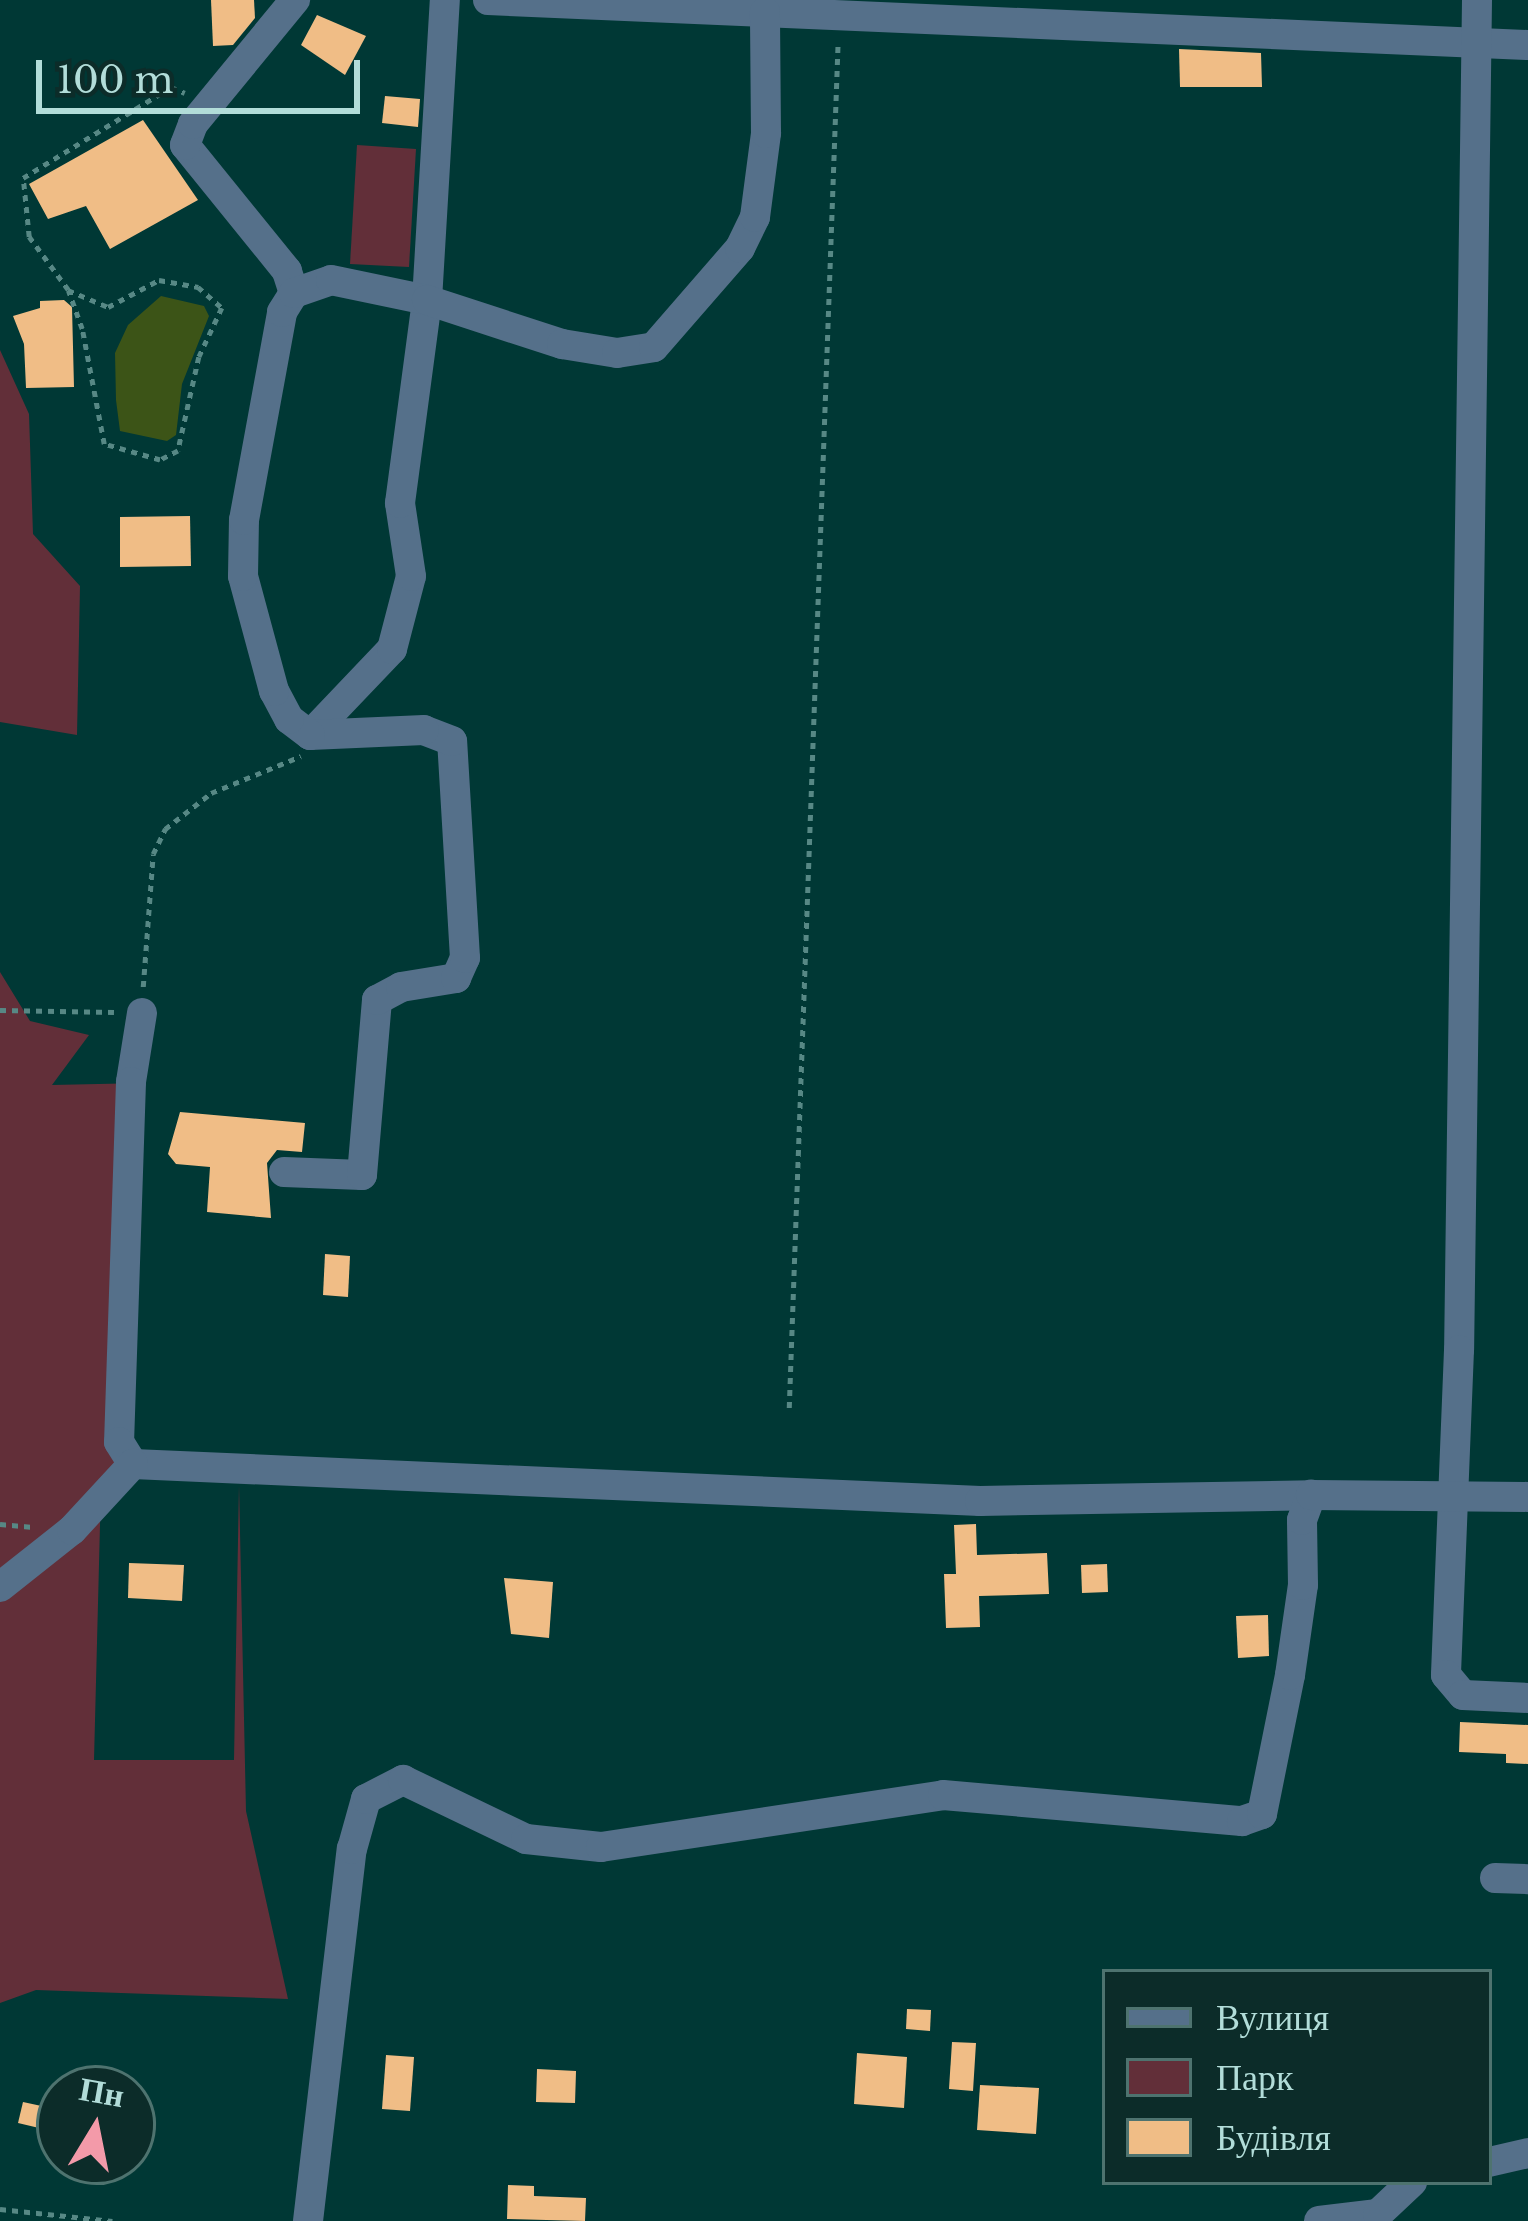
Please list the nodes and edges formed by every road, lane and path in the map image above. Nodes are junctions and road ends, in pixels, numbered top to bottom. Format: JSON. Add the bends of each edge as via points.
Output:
{"nodes":[{"id":1,"x":295,"y":0,"type":"edge"},
{"id":2,"x":446,"y":0,"type":"edge"},
{"id":3,"x":488,"y":0,"type":"edge"},
{"id":4,"x":1478,"y":0,"type":"edge"},
{"id":5,"x":765,"y":12,"type":"junction"},
{"id":6,"x":839,"y":15,"type":"junction"},
{"id":7,"x":1477,"y":44,"type":"junction"},
{"id":8,"x":1528,"y":45,"type":"edge"},
{"id":9,"x":212,"y":104,"type":"junction"},
{"id":10,"x":68,"y":290,"type":"junction"},
{"id":11,"x":294,"y":293,"type":"junction"},
{"id":12,"x":428,"y":300,"type":"junction"},
{"id":13,"x":310,"y":735,"type":"junction"},
{"id":14,"x":0,"y":1010,"type":"edge"},
{"id":15,"x":142,"y":1013,"type":"junction"},
{"id":16,"x":284,"y":1172,"type":"dead end"},
{"id":17,"x":789,"y":1408,"type":"dead end"},
{"id":18,"x":133,"y":1464,"type":"junction"},
{"id":19,"x":1450,"y":1491,"type":"junction"},
{"id":20,"x":1311,"y":1495,"type":"junction"},
{"id":21,"x":1528,"y":1497,"type":"edge"},
{"id":22,"x":0,"y":1587,"type":"edge"},
{"id":23,"x":1528,"y":1698,"type":"edge"},
{"id":24,"x":1496,"y":1879,"type":"dead end"},
{"id":25,"x":1528,"y":1880,"type":"edge"},
{"id":26,"x":1528,"y":2153,"type":"edge"},
{"id":27,"x":1492,"y":2161,"type":"edge"},
{"id":28,"x":1409,"y":2185,"type":"edge"},
{"id":29,"x":0,"y":2209,"type":"edge"},
{"id":30,"x":1380,"y":2217,"type":"edge"},
{"id":31,"x":112,"y":2221,"type":"edge"},
{"id":32,"x":308,"y":2221,"type":"edge"},
{"id":33,"x":1318,"y":2221,"type":"edge"}],
"edges":[{"from":1,"to":9,"type":"street"},
{"from":2,"to":12,"type":"street"},
{"from":3,"to":5,"type":"street"},
{"from":4,"to":7,"type":"street"},
{"from":5,"to":6,"type":"street"},
{"from":5,"to":12,"type":"street","via":[[766,133],[755,217],[740,248],[654,346],[617,353],[562,344]]},
{"from":6,"to":7,"type":"street"},
{"from":6,"to":17,"type":"path"},
{"from":7,"to":8,"type":"street"},
{"from":7,"to":19,"type":"street","via":[[1458,1392]]},
{"from":9,"to":10,"type":"path","via":[[171,87],[23,178],[29,237]]},
{"from":9,"to":11,"type":"street","via":[[188,133],[188,156],[287,271]]},
{"from":10,"to":10,"type":"path","via":[[108,307],[159,280],[198,286],[221,308],[200,357],[178,451],[160,460],[104,444]]},
{"from":11,"to":12,"type":"street","via":[[332,280]]},
{"from":11,"to":13,"type":"street","via":[[282,312],[255,447],[242,576],[274,691],[289,719]]},
{"from":12,"to":13,"type":"street","via":[[400,503],[411,576],[392,649]]},
{"from":13,"to":15,"type":"path","via":[[290,767],[212,793],[165,829],[153,854]]},
{"from":13,"to":16,"type":"street","via":[[424,730],[452,741],[465,958],[456,979],[386,992],[371,1012],[362,1175]]},
{"from":14,"to":15,"type":"path"},
{"from":15,"to":18,"type":"street","via":[[131,1082],[119,1442]]},
{"from":18,"to":20,"type":"street","via":[[980,1501]]},
{"from":18,"to":22,"type":"street","via":[[72,1530]]},
{"from":19,"to":20,"type":"street"},
{"from":19,"to":21,"type":"street"},
{"from":19,"to":23,"type":"street","via":[[1446,1675],[1463,1695]]},
{"from":20,"to":32,"type":"street","via":[[1302,1520],[1304,1586],[1262,1814],[1241,1821],[943,1795],[602,1846],[526,1839],[403,1780],[366,1799],[352,1849]]},
{"from":24,"to":25,"type":"street"},
{"from":26,"to":27,"type":"street"},
{"from":28,"to":30,"type":"street"},
{"from":29,"to":31,"type":"path"},
{"from":30,"to":33,"type":"street"}]}
